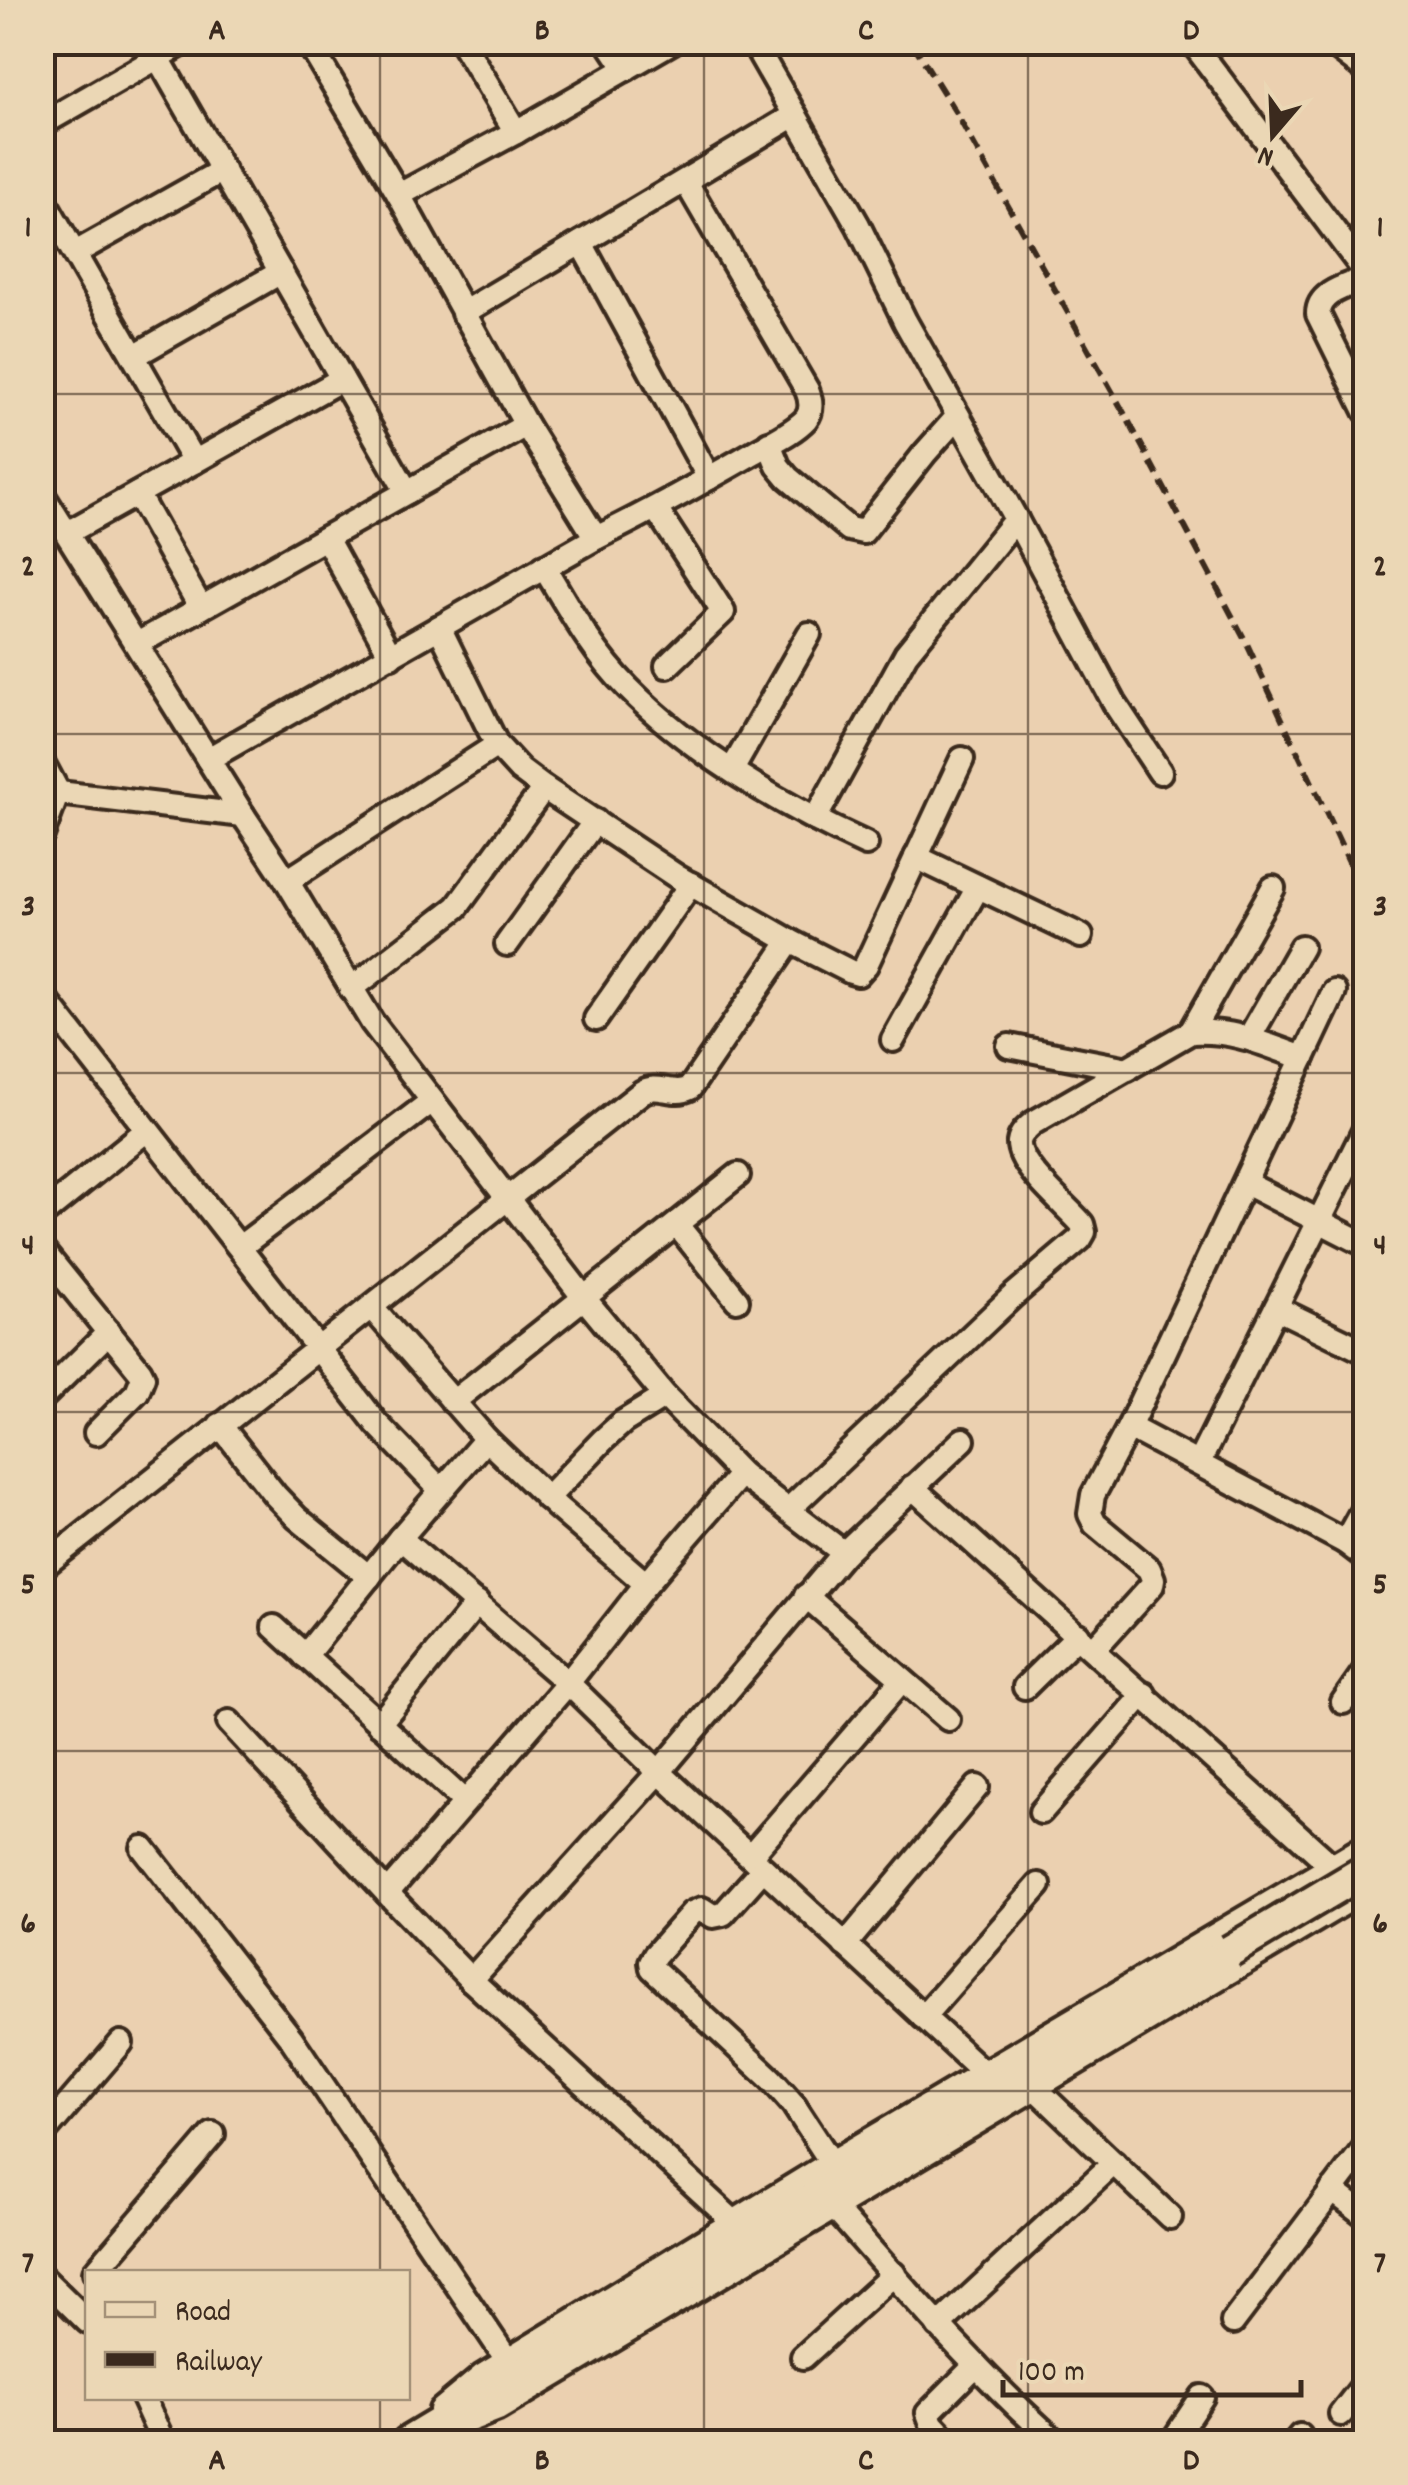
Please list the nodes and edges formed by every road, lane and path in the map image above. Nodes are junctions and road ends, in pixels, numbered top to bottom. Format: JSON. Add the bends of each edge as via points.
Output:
{"nodes":[{"id":1,"x":185,"y":42,"type":"edge"},
{"id":2,"x":308,"y":42,"type":"edge"},
{"id":3,"x":462,"y":42,"type":"edge"},
{"id":4,"x":608,"y":42,"type":"edge"},
{"id":5,"x":672,"y":42,"type":"edge"},
{"id":6,"x":752,"y":42,"type":"edge"},
{"id":7,"x":1192,"y":42,"type":"edge"},
{"id":8,"x":1336,"y":42,"type":"edge"},
{"id":9,"x":158,"y":58,"type":"junction"},
{"id":10,"x":1366,"y":65,"type":"edge"},
{"id":11,"x":626,"y":69,"type":"junction"},
{"id":12,"x":795,"y":115,"type":"junction"},
{"id":13,"x":42,"y":124,"type":"edge"},
{"id":14,"x":516,"y":132,"type":"junction"},
{"id":15,"x":223,"y":170,"type":"junction"},
{"id":16,"x":686,"y":182,"type":"junction"},
{"id":17,"x":399,"y":195,"type":"junction"},
{"id":18,"x":42,"y":197,"type":"edge"},
{"id":19,"x":581,"y":243,"type":"junction"},
{"id":20,"x":75,"y":253,"type":"junction"},
{"id":21,"x":281,"y":272,"type":"junction"},
{"id":22,"x":1366,"y":275,"type":"edge"},
{"id":23,"x":463,"y":314,"type":"junction"},
{"id":24,"x":134,"y":356,"type":"junction"},
{"id":25,"x":342,"y":379,"type":"junction"},
{"id":26,"x":1366,"y":411,"type":"edge"},
{"id":27,"x":958,"y":416,"type":"junction"},
{"id":28,"x":526,"y":426,"type":"junction"},
{"id":29,"x":769,"y":443,"type":"junction"},
{"id":30,"x":194,"y":462,"type":"junction"},
{"id":31,"x":709,"y":478,"type":"junction"},
{"id":32,"x":407,"y":492,"type":"junction"},
{"id":33,"x":42,"y":494,"type":"edge"},
{"id":34,"x":136,"y":494,"type":"junction"},
{"id":35,"x":656,"y":509,"type":"junction"},
{"id":36,"x":1016,"y":519,"type":"junction"},
{"id":37,"x":67,"y":533,"type":"junction"},
{"id":38,"x":326,"y":538,"type":"junction"},
{"id":39,"x":596,"y":538,"type":"junction"},
{"id":40,"x":544,"y":567,"type":"junction"},
{"id":41,"x":202,"y":608,"type":"junction"},
{"id":42,"x":439,"y":627,"type":"junction"},
{"id":43,"x":809,"y":634,"type":"dead end"},
{"id":44,"x":136,"y":644,"type":"junction"},
{"id":45,"x":391,"y":656,"type":"junction"},
{"id":46,"x":667,"y":666,"type":"dead end"},
{"id":47,"x":498,"y":745,"type":"junction"},
{"id":48,"x":962,"y":758,"type":"dead end"},
{"id":49,"x":208,"y":759,"type":"junction"},
{"id":50,"x":42,"y":762,"type":"edge"},
{"id":51,"x":732,"y":770,"type":"junction"},
{"id":52,"x":1160,"y":772,"type":"dead end"},
{"id":53,"x":544,"y":788,"type":"junction"},
{"id":54,"x":50,"y":791,"type":"edge"},
{"id":55,"x":243,"y":815,"type":"junction"},
{"id":56,"x":815,"y":819,"type":"junction"},
{"id":57,"x":595,"y":822,"type":"junction"},
{"id":58,"x":42,"y":834,"type":"edge"},
{"id":59,"x":866,"y":844,"type":"dead end"},
{"id":60,"x":916,"y":857,"type":"junction"},
{"id":61,"x":286,"y":881,"type":"junction"},
{"id":62,"x":691,"y":884,"type":"junction"},
{"id":63,"x":978,"y":887,"type":"junction"},
{"id":64,"x":1273,"y":888,"type":"dead end"},
{"id":65,"x":1081,"y":936,"type":"dead end"},
{"id":66,"x":790,"y":941,"type":"junction"},
{"id":67,"x":507,"y":944,"type":"dead end"},
{"id":68,"x":1301,"y":948,"type":"dead end"},
{"id":69,"x":351,"y":989,"type":"junction"},
{"id":70,"x":1334,"y":992,"type":"dead end"},
{"id":71,"x":42,"y":996,"type":"edge"},
{"id":72,"x":596,"y":1020,"type":"dead end"},
{"id":73,"x":1190,"y":1032,"type":"junction"},
{"id":74,"x":1249,"y":1038,"type":"junction"},
{"id":75,"x":893,"y":1040,"type":"dead end"},
{"id":76,"x":1009,"y":1046,"type":"dead end"},
{"id":77,"x":1303,"y":1058,"type":"junction"},
{"id":78,"x":1128,"y":1069,"type":"junction"},
{"id":79,"x":432,"y":1101,"type":"junction"},
{"id":80,"x":1366,"y":1126,"type":"edge"},
{"id":81,"x":147,"y":1130,"type":"junction"},
{"id":82,"x":738,"y":1175,"type":"dead end"},
{"id":83,"x":1245,"y":1183,"type":"junction"},
{"id":84,"x":507,"y":1198,"type":"junction"},
{"id":85,"x":42,"y":1215,"type":"edge"},
{"id":86,"x":1319,"y":1222,"type":"junction"},
{"id":87,"x":676,"y":1224,"type":"junction"},
{"id":88,"x":1366,"y":1246,"type":"edge"},
{"id":89,"x":240,"y":1247,"type":"junction"},
{"id":90,"x":42,"y":1250,"type":"edge"},
{"id":91,"x":584,"y":1298,"type":"junction"},
{"id":92,"x":737,"y":1300,"type":"dead end"},
{"id":93,"x":372,"y":1308,"type":"junction"},
{"id":94,"x":1276,"y":1308,"type":"junction"},
{"id":95,"x":109,"y":1332,"type":"junction"},
{"id":96,"x":318,"y":1348,"type":"junction"},
{"id":97,"x":1366,"y":1352,"type":"edge"},
{"id":98,"x":665,"y":1396,"type":"junction"},
{"id":99,"x":42,"y":1398,"type":"edge"},
{"id":100,"x":453,"y":1402,"type":"junction"},
{"id":101,"x":220,"y":1426,"type":"junction"},
{"id":102,"x":1128,"y":1427,"type":"junction"},
{"id":103,"x":96,"y":1433,"type":"dead end"},
{"id":104,"x":486,"y":1439,"type":"junction"},
{"id":105,"x":964,"y":1440,"type":"dead end"},
{"id":106,"x":1199,"y":1462,"type":"junction"},
{"id":107,"x":741,"y":1474,"type":"junction"},
{"id":108,"x":912,"y":1487,"type":"junction"},
{"id":109,"x":442,"y":1490,"type":"junction"},
{"id":110,"x":547,"y":1498,"type":"junction"},
{"id":111,"x":1366,"y":1504,"type":"edge"},
{"id":112,"x":788,"y":1510,"type":"junction"},
{"id":113,"x":400,"y":1538,"type":"junction"},
{"id":114,"x":1345,"y":1542,"type":"junction"},
{"id":115,"x":844,"y":1553,"type":"junction"},
{"id":116,"x":1366,"y":1558,"type":"edge"},
{"id":117,"x":44,"y":1565,"type":"edge"},
{"id":118,"x":369,"y":1576,"type":"junction"},
{"id":119,"x":646,"y":1584,"type":"junction"},
{"id":120,"x":806,"y":1596,"type":"junction"},
{"id":121,"x":477,"y":1602,"type":"junction"},
{"id":122,"x":274,"y":1627,"type":"dead end"},
{"id":123,"x":1086,"y":1642,"type":"junction"},
{"id":124,"x":305,"y":1656,"type":"junction"},
{"id":125,"x":1366,"y":1668,"type":"edge"},
{"id":126,"x":902,"y":1680,"type":"junction"},
{"id":127,"x":568,"y":1683,"type":"junction"},
{"id":128,"x":1025,"y":1687,"type":"dead end"},
{"id":129,"x":1144,"y":1694,"type":"junction"},
{"id":130,"x":1343,"y":1702,"type":"dead end"},
{"id":131,"x":948,"y":1719,"type":"dead end"},
{"id":132,"x":228,"y":1722,"type":"dead end"},
{"id":133,"x":379,"y":1724,"type":"junction"},
{"id":134,"x":659,"y":1772,"type":"junction"},
{"id":135,"x":977,"y":1787,"type":"dead end"},
{"id":136,"x":465,"y":1802,"type":"junction"},
{"id":137,"x":1042,"y":1812,"type":"dead end"},
{"id":138,"x":1366,"y":1846,"type":"edge"},
{"id":139,"x":143,"y":1848,"type":"dead end"},
{"id":140,"x":757,"y":1862,"type":"junction"},
{"id":141,"x":1332,"y":1866,"type":"junction"},
{"id":142,"x":1366,"y":1870,"type":"edge"},
{"id":143,"x":1039,"y":1885,"type":"dead end"},
{"id":144,"x":387,"y":1893,"type":"junction"},
{"id":145,"x":1358,"y":1895,"type":"edge"},
{"id":146,"x":845,"y":1945,"type":"junction"},
{"id":147,"x":471,"y":1980,"type":"junction"},
{"id":148,"x":923,"y":2017,"type":"junction"},
{"id":149,"x":121,"y":2043,"type":"dead end"},
{"id":150,"x":983,"y":2072,"type":"junction"},
{"id":151,"x":1035,"y":2088,"type":"junction"},
{"id":152,"x":213,"y":2134,"type":"dead end"},
{"id":153,"x":42,"y":2135,"type":"edge"},
{"id":154,"x":1366,"y":2146,"type":"edge"},
{"id":155,"x":831,"y":2162,"type":"junction"},
{"id":156,"x":1114,"y":2163,"type":"junction"},
{"id":157,"x":1332,"y":2190,"type":"junction"},
{"id":158,"x":834,"y":2208,"type":"junction"},
{"id":159,"x":1366,"y":2216,"type":"edge"},
{"id":160,"x":1170,"y":2217,"type":"dead end"},
{"id":161,"x":734,"y":2222,"type":"junction"},
{"id":162,"x":97,"y":2270,"type":"edge"},
{"id":163,"x":894,"y":2274,"type":"junction"},
{"id":164,"x":85,"y":2282,"type":"edge"},
{"id":165,"x":51,"y":2291,"type":"edge"},
{"id":166,"x":85,"y":2319,"type":"edge"},
{"id":167,"x":1233,"y":2322,"type":"dead end"},
{"id":168,"x":938,"y":2326,"type":"junction"},
{"id":169,"x":802,"y":2357,"type":"dead end"},
{"id":170,"x":508,"y":2360,"type":"junction"},
{"id":171,"x":976,"y":2365,"type":"junction"},
{"id":172,"x":1366,"y":2382,"type":"edge"},
{"id":173,"x":1202,"y":2397,"type":"dead end"},
{"id":174,"x":145,"y":2400,"type":"edge"},
{"id":175,"x":1341,"y":2414,"type":"dead end"},
{"id":176,"x":163,"y":2442,"type":"edge"},
{"id":177,"x":409,"y":2442,"type":"edge"},
{"id":178,"x":950,"y":2442,"type":"edge"},
{"id":179,"x":1056,"y":2442,"type":"edge"},
{"id":180,"x":1172,"y":2442,"type":"edge"}],
"edges":[{"from":1,"to":9,"type":"street"},
{"from":2,"to":17,"type":"street"},
{"from":3,"to":14,"type":"street"},
{"from":4,"to":11,"type":"street"},
{"from":5,"to":11,"type":"street"},
{"from":6,"to":12,"type":"street"},
{"from":7,"to":22,"type":"street"},
{"from":8,"to":10,"type":"main road"},
{"from":9,"to":13,"type":"street"},
{"from":9,"to":15,"type":"street"},
{"from":11,"to":14,"type":"street"},
{"from":12,"to":16,"type":"street"},
{"from":12,"to":27,"type":"street"},
{"from":14,"to":17,"type":"street"},
{"from":15,"to":20,"type":"street"},
{"from":15,"to":21,"type":"street"},
{"from":16,"to":19,"type":"street"},
{"from":16,"to":29,"type":"street","via":[[811,400],[810,414]]},
{"from":17,"to":23,"type":"street"},
{"from":18,"to":20,"type":"street"},
{"from":19,"to":23,"type":"street"},
{"from":19,"to":31,"type":"street"},
{"from":20,"to":24,"type":"street"},
{"from":21,"to":24,"type":"street"},
{"from":21,"to":25,"type":"street"},
{"from":22,"to":26,"type":"street","via":[[1317,307]]},
{"from":23,"to":28,"type":"street"},
{"from":24,"to":30,"type":"street"},
{"from":25,"to":30,"type":"street"},
{"from":25,"to":32,"type":"street"},
{"from":27,"to":29,"type":"street","via":[[863,532],[849,529],[788,478]]},
{"from":27,"to":36,"type":"street"},
{"from":28,"to":32,"type":"street"},
{"from":28,"to":39,"type":"street"},
{"from":29,"to":31,"type":"street"},
{"from":30,"to":34,"type":"street"},
{"from":31,"to":35,"type":"street"},
{"from":32,"to":38,"type":"street"},
{"from":33,"to":37,"type":"street"},
{"from":34,"to":37,"type":"street"},
{"from":34,"to":41,"type":"street"},
{"from":35,"to":39,"type":"street"},
{"from":35,"to":46,"type":"street","via":[[723,612]]},
{"from":36,"to":52,"type":"street","via":[[1115,704]]},
{"from":36,"to":56,"type":"street","via":[[906,654]]},
{"from":37,"to":44,"type":"street"},
{"from":38,"to":41,"type":"street"},
{"from":38,"to":45,"type":"street"},
{"from":39,"to":40,"type":"street"},
{"from":40,"to":42,"type":"street"},
{"from":40,"to":51,"type":"street","via":[[587,639],[626,686]]},
{"from":41,"to":44,"type":"street"},
{"from":42,"to":45,"type":"street"},
{"from":42,"to":47,"type":"street"},
{"from":43,"to":51,"type":"street"},
{"from":44,"to":49,"type":"street"},
{"from":45,"to":49,"type":"street"},
{"from":47,"to":53,"type":"street"},
{"from":47,"to":61,"type":"street"},
{"from":48,"to":60,"type":"street"},
{"from":49,"to":55,"type":"street"},
{"from":50,"to":54,"type":"street"},
{"from":51,"to":56,"type":"street"},
{"from":53,"to":57,"type":"street"},
{"from":53,"to":69,"type":"street","via":[[457,907]]},
{"from":54,"to":55,"type":"street"},
{"from":54,"to":58,"type":"street"},
{"from":55,"to":61,"type":"street"},
{"from":56,"to":59,"type":"street"},
{"from":57,"to":62,"type":"street"},
{"from":57,"to":67,"type":"street"},
{"from":60,"to":63,"type":"street"},
{"from":60,"to":66,"type":"street","via":[[858,974]]},
{"from":61,"to":69,"type":"street"},
{"from":62,"to":66,"type":"street"},
{"from":62,"to":72,"type":"street"},
{"from":63,"to":65,"type":"street"},
{"from":63,"to":75,"type":"street"},
{"from":64,"to":73,"type":"street"},
{"from":66,"to":84,"type":"street","via":[[690,1088],[648,1088]]},
{"from":68,"to":74,"type":"street"},
{"from":69,"to":79,"type":"street"},
{"from":70,"to":77,"type":"street"},
{"from":71,"to":81,"type":"street"},
{"from":73,"to":74,"type":"street"},
{"from":73,"to":78,"type":"street"},
{"from":74,"to":77,"type":"street"},
{"from":76,"to":78,"type":"street"},
{"from":77,"to":83,"type":"street"},
{"from":78,"to":112,"type":"street","via":[[1033,1123],[1020,1142],[1033,1172],[1082,1224],[1080,1240]]},
{"from":79,"to":84,"type":"street"},
{"from":79,"to":89,"type":"street"},
{"from":80,"to":86,"type":"street"},
{"from":81,"to":85,"type":"street"},
{"from":81,"to":89,"type":"street"},
{"from":82,"to":87,"type":"street"},
{"from":83,"to":86,"type":"street"},
{"from":83,"to":102,"type":"street"},
{"from":84,"to":91,"type":"street"},
{"from":84,"to":93,"type":"street"},
{"from":86,"to":88,"type":"street"},
{"from":86,"to":94,"type":"street"},
{"from":87,"to":91,"type":"street"},
{"from":87,"to":92,"type":"street"},
{"from":89,"to":96,"type":"street"},
{"from":90,"to":95,"type":"street"},
{"from":91,"to":98,"type":"street"},
{"from":91,"to":100,"type":"street"},
{"from":93,"to":96,"type":"street"},
{"from":93,"to":100,"type":"street"},
{"from":94,"to":97,"type":"street"},
{"from":94,"to":106,"type":"street"},
{"from":95,"to":99,"type":"street"},
{"from":95,"to":103,"type":"street","via":[[143,1378]]},
{"from":96,"to":101,"type":"street"},
{"from":96,"to":109,"type":"street","via":[[377,1424]]},
{"from":98,"to":107,"type":"street"},
{"from":98,"to":110,"type":"street","via":[[623,1422]]},
{"from":100,"to":104,"type":"street"},
{"from":101,"to":117,"type":"street"},
{"from":101,"to":118,"type":"street","via":[[297,1518]]},
{"from":102,"to":106,"type":"street"},
{"from":102,"to":123,"type":"street","via":[[1090,1514],[1153,1580]]},
{"from":104,"to":109,"type":"street"},
{"from":104,"to":110,"type":"street"},
{"from":105,"to":108,"type":"street"},
{"from":106,"to":114,"type":"street"},
{"from":107,"to":112,"type":"street"},
{"from":107,"to":119,"type":"street"},
{"from":108,"to":115,"type":"street"},
{"from":108,"to":123,"type":"street"},
{"from":109,"to":113,"type":"street"},
{"from":110,"to":119,"type":"street"},
{"from":111,"to":114,"type":"street"},
{"from":112,"to":115,"type":"street"},
{"from":113,"to":118,"type":"street"},
{"from":113,"to":121,"type":"street"},
{"from":114,"to":116,"type":"street"},
{"from":115,"to":120,"type":"street"},
{"from":118,"to":124,"type":"street"},
{"from":119,"to":127,"type":"street"},
{"from":120,"to":126,"type":"street"},
{"from":120,"to":134,"type":"street"},
{"from":121,"to":127,"type":"street"},
{"from":121,"to":133,"type":"street"},
{"from":122,"to":124,"type":"street"},
{"from":123,"to":128,"type":"street"},
{"from":123,"to":129,"type":"street"},
{"from":124,"to":133,"type":"street"},
{"from":125,"to":130,"type":"street"},
{"from":126,"to":131,"type":"street"},
{"from":126,"to":140,"type":"street"},
{"from":127,"to":134,"type":"street"},
{"from":127,"to":136,"type":"street"},
{"from":129,"to":137,"type":"street"},
{"from":129,"to":141,"type":"street"},
{"from":132,"to":144,"type":"street"},
{"from":133,"to":136,"type":"street"},
{"from":134,"to":140,"type":"street"},
{"from":134,"to":147,"type":"street"},
{"from":135,"to":146,"type":"street"},
{"from":136,"to":144,"type":"street"},
{"from":138,"to":141,"type":"street"},
{"from":139,"to":170,"type":"street","via":[[291,2038]]},
{"from":140,"to":146,"type":"street"},
{"from":140,"to":155,"type":"street","via":[[723,1914],[692,1913],[652,1968],[771,2079]]},
{"from":141,"to":145,"type":"street"},
{"from":141,"to":150,"type":"street"},
{"from":142,"to":177,"type":"main road","bridge":true},
{"from":143,"to":148,"type":"street"},
{"from":144,"to":147,"type":"street"},
{"from":145,"to":151,"type":"street"},
{"from":146,"to":148,"type":"street"},
{"from":147,"to":161,"type":"street"},
{"from":148,"to":150,"type":"street"},
{"from":149,"to":153,"type":"street"},
{"from":150,"to":155,"type":"street"},
{"from":151,"to":156,"type":"street"},
{"from":151,"to":158,"type":"street"},
{"from":152,"to":162,"type":"street"},
{"from":154,"to":157,"type":"street"},
{"from":155,"to":161,"type":"street"},
{"from":156,"to":160,"type":"street"},
{"from":156,"to":168,"type":"street"},
{"from":157,"to":159,"type":"street"},
{"from":157,"to":167,"type":"street"},
{"from":158,"to":163,"type":"street"},
{"from":158,"to":177,"type":"street","via":[[498,2408]]},
{"from":161,"to":170,"type":"street"},
{"from":163,"to":168,"type":"street"},
{"from":163,"to":169,"type":"street"},
{"from":164,"to":165,"type":"street"},
{"from":165,"to":166,"type":"street"},
{"from":168,"to":171,"type":"street"},
{"from":170,"to":177,"type":"street"},
{"from":171,"to":178,"type":"street","via":[[928,2413]]},
{"from":171,"to":179,"type":"street"},
{"from":172,"to":175,"type":"street"},
{"from":173,"to":180,"type":"street"},
{"from":174,"to":176,"type":"street"}]}
